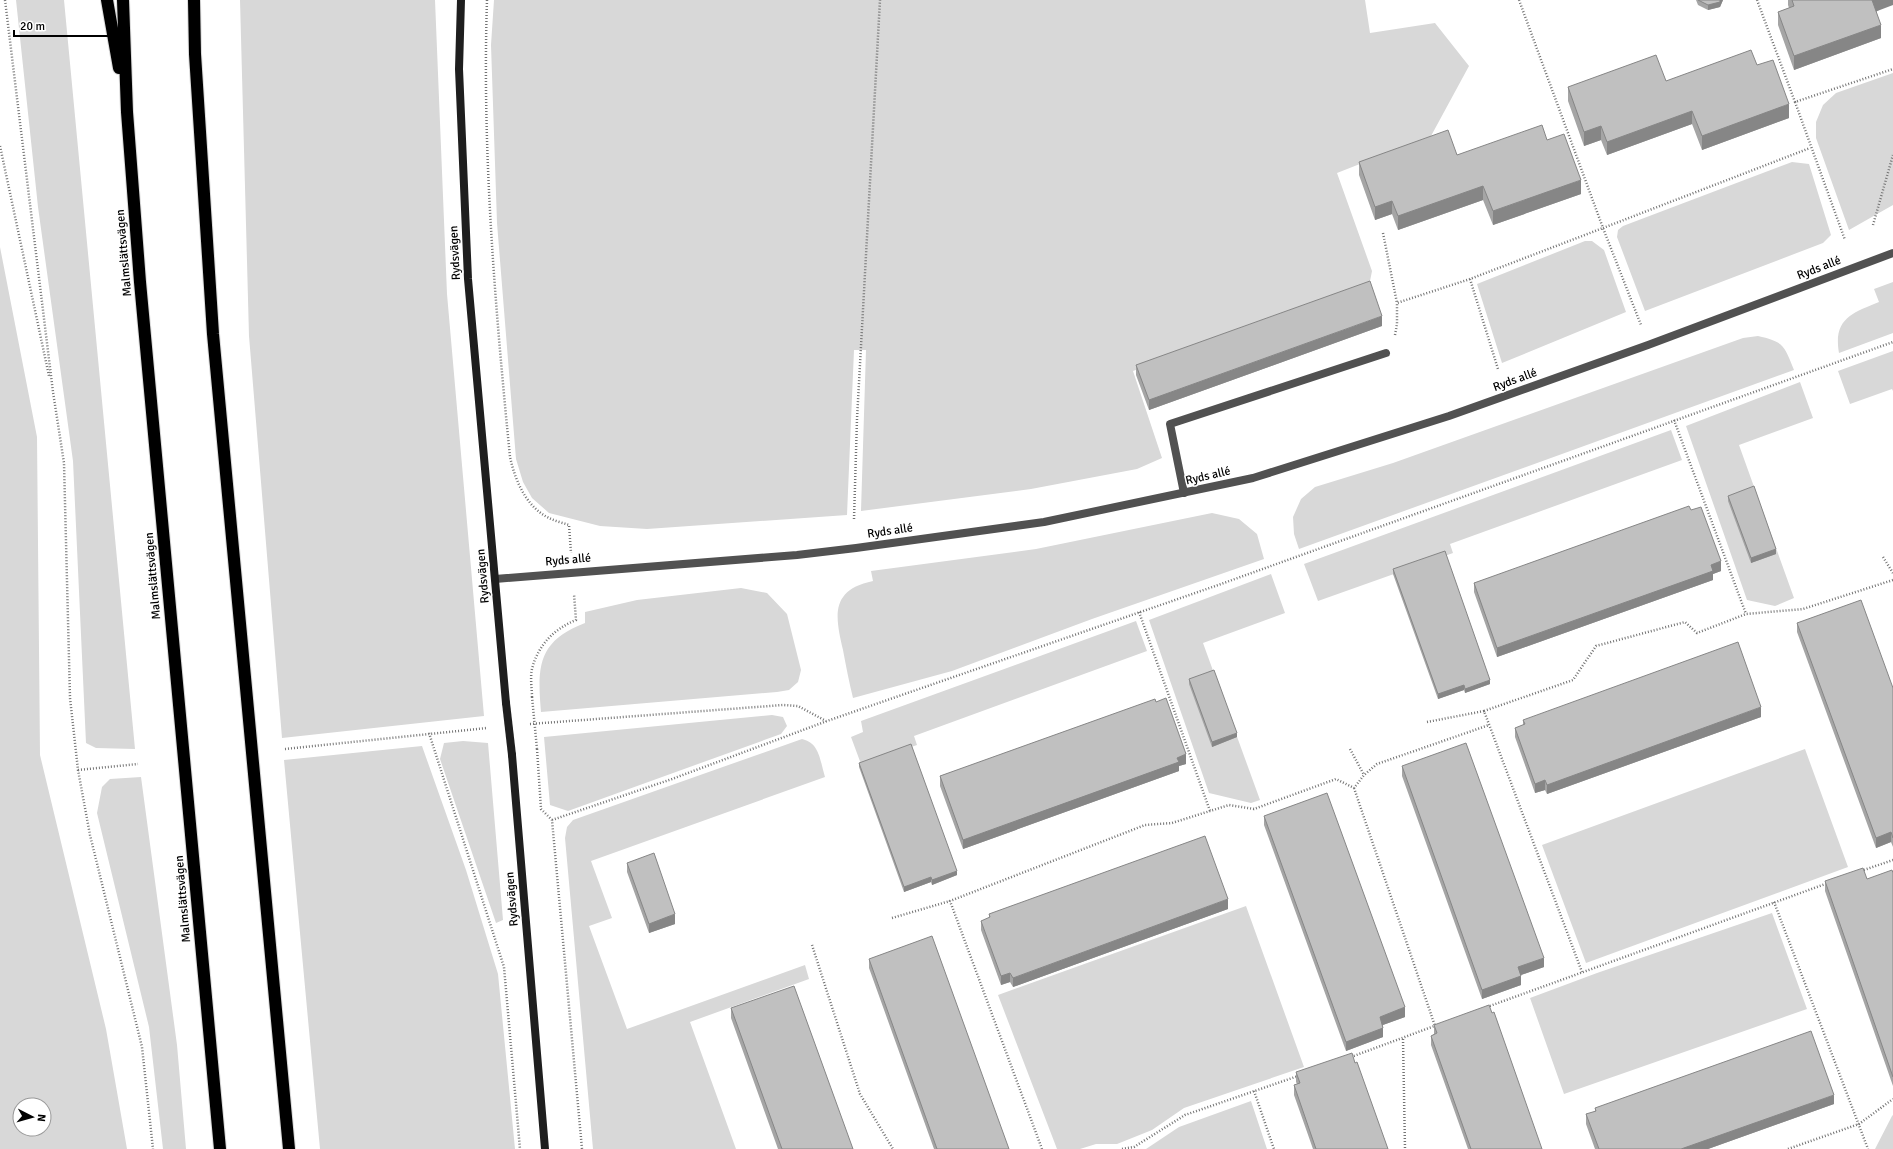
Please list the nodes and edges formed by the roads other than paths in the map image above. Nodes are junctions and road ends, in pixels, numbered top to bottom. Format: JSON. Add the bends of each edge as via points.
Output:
{"nodes":[{"id":1,"x":107,"y":0,"type":"edge"},
{"id":2,"x":123,"y":0,"type":"edge"},
{"id":3,"x":194,"y":0,"type":"edge"},
{"id":4,"x":200,"y":0,"type":"edge"},
{"id":5,"x":461,"y":0,"type":"edge"},
{"id":6,"x":195,"y":54,"type":"junction"},
{"id":7,"x":126,"y":112,"type":"junction"},
{"id":8,"x":1893,"y":253,"type":"edge"},
{"id":9,"x":1386,"y":353,"type":"road end"},
{"id":10,"x":1184,"y":493,"type":"junction"},
{"id":11,"x":495,"y":579,"type":"junction"},
{"id":12,"x":220,"y":1149,"type":"edge"},
{"id":13,"x":289,"y":1149,"type":"edge"},
{"id":14,"x":545,"y":1149,"type":"edge"}],
"edges":[{"from":1,"to":7,"type":"highway"},
{"from":2,"to":7,"type":"highway","name":"Malmslättsvägen"},
{"from":3,"to":6,"type":"highway"},
{"from":4,"to":6,"type":"highway"},
{"from":5,"to":11,"type":"street","name":"Rydsvägen","via":[[459,69],[468,279]]},
{"from":6,"to":13,"type":"highway","via":[[213,334]]},
{"from":7,"to":12,"type":"highway","name":"Malmslättsvägen"},
{"from":8,"to":10,"type":"street","name":"Ryds allé","via":[[1449,416],[1253,478]]},
{"from":9,"to":10,"type":"street","via":[[1170,424]]},
{"from":10,"to":11,"type":"street","name":"Ryds allé","via":[[1044,522],[856,548]]},
{"from":11,"to":14,"type":"street","name":"Rydsvägen","bridge":true}]}
